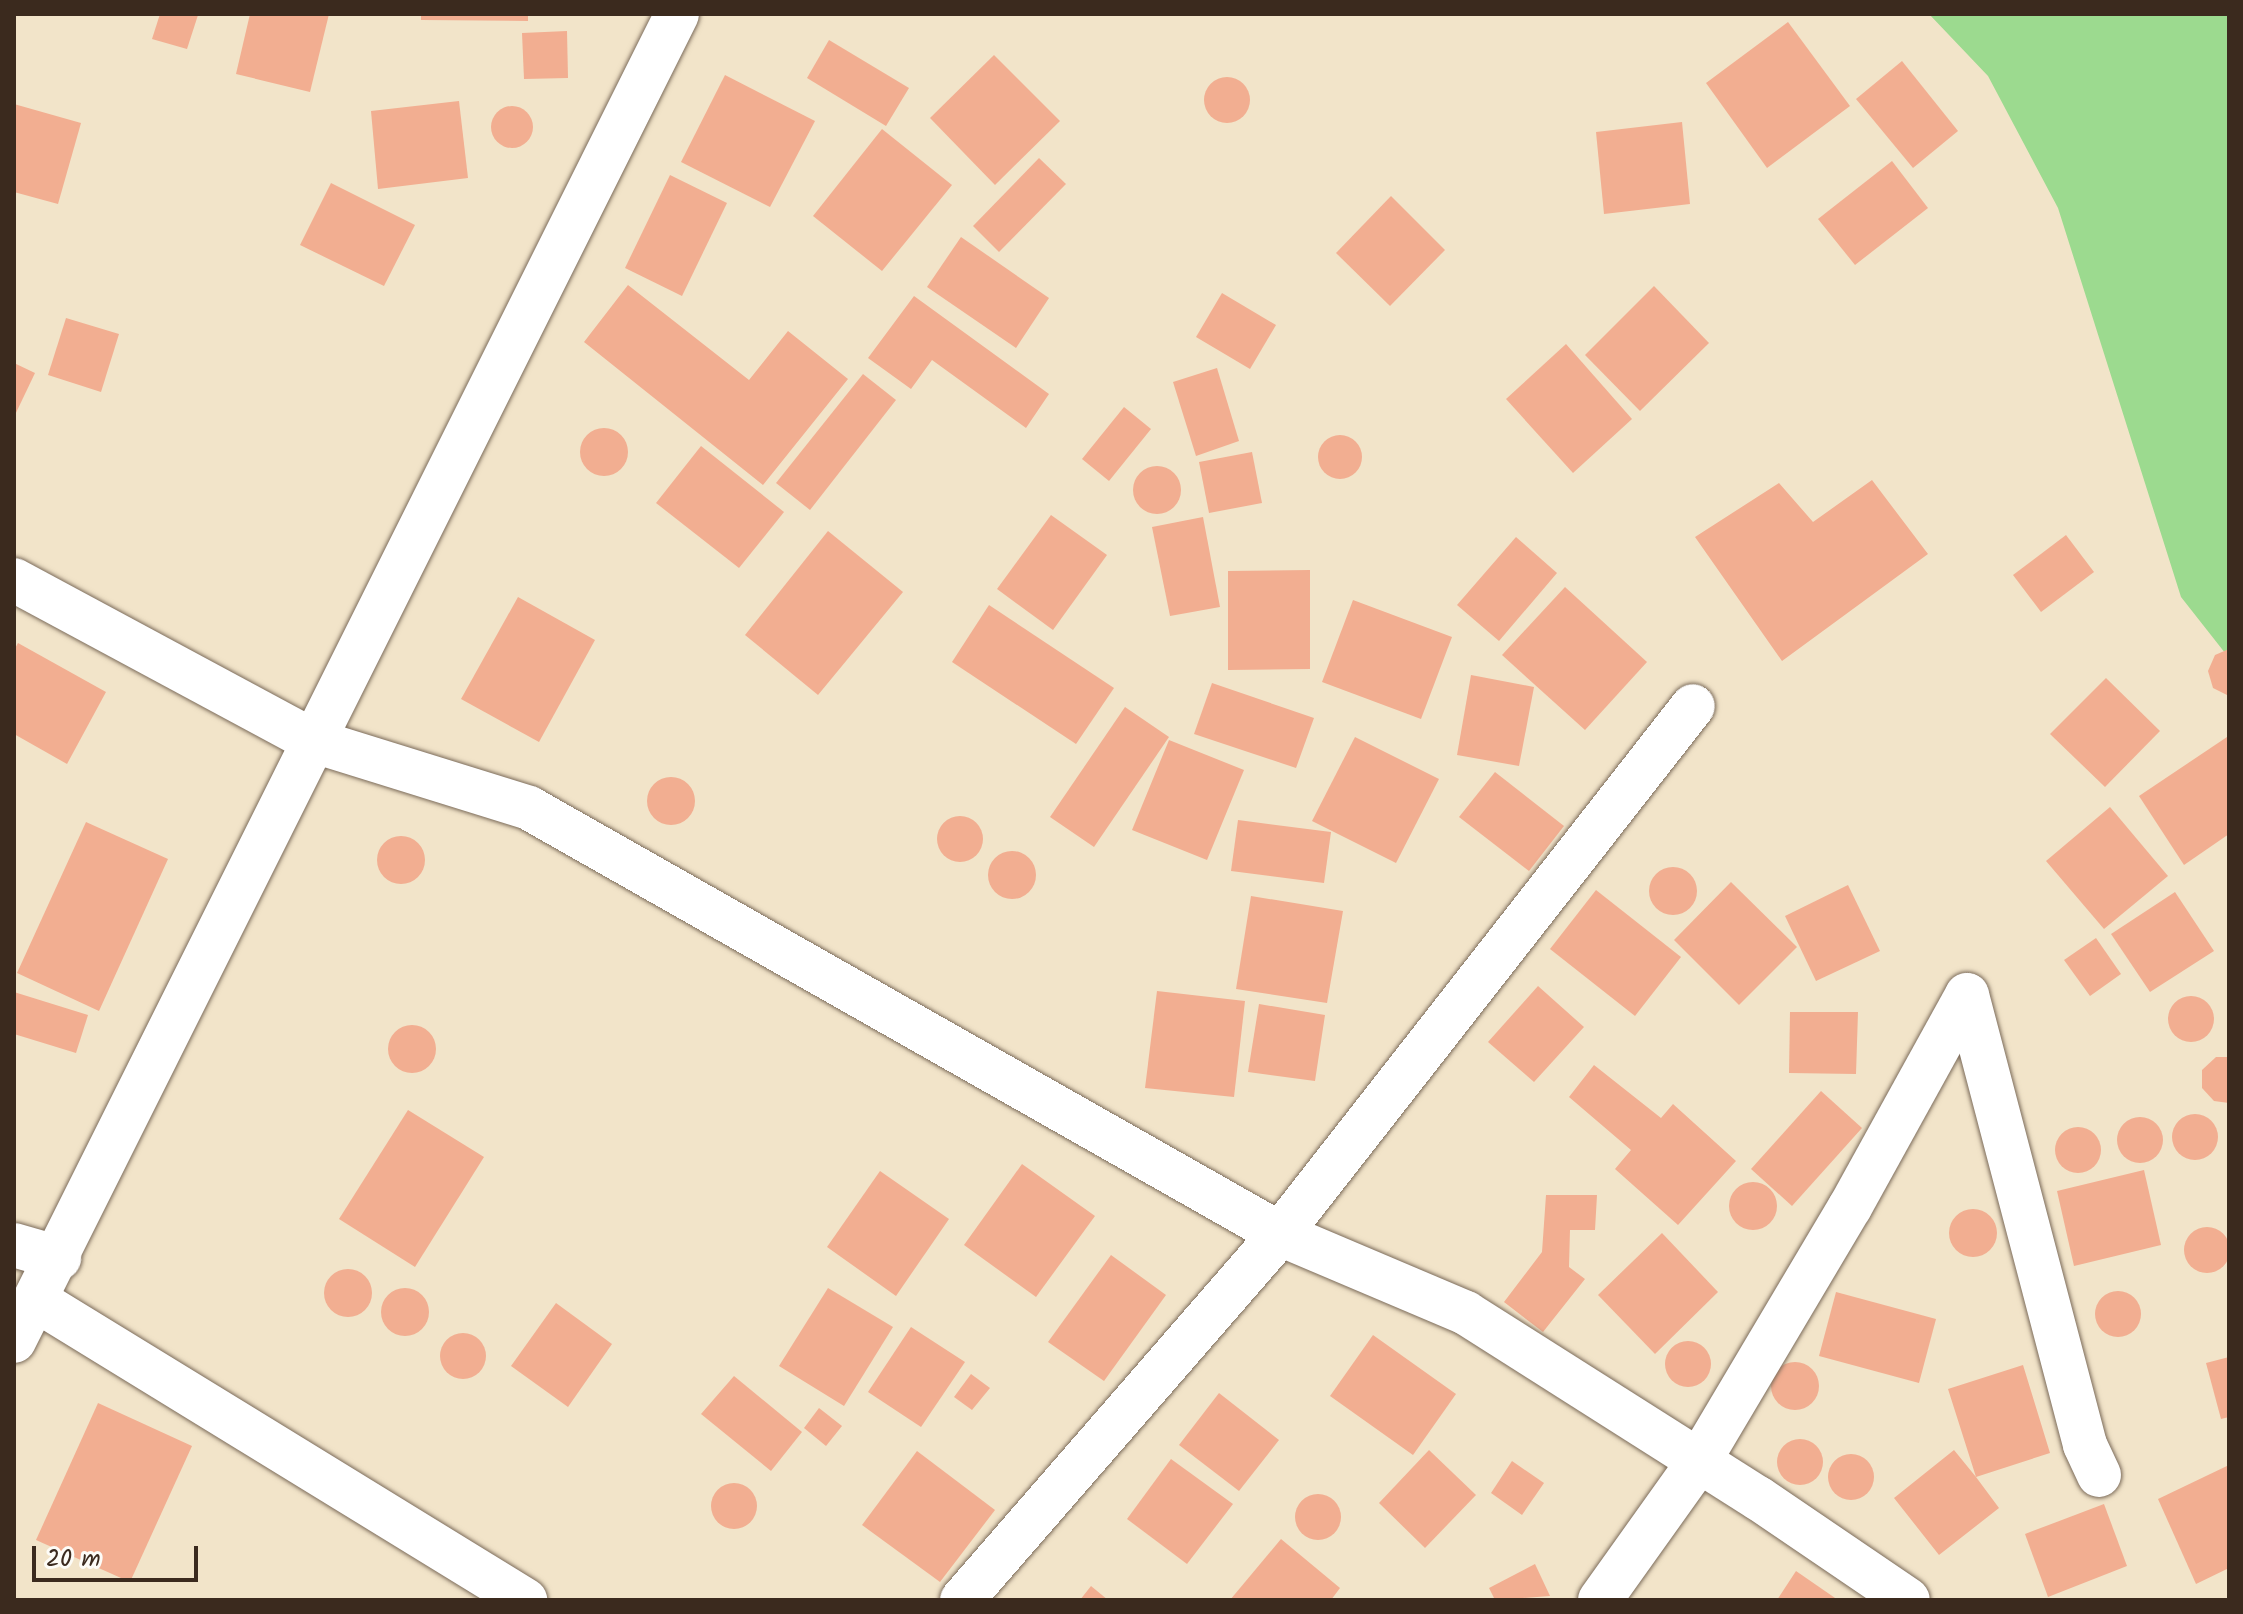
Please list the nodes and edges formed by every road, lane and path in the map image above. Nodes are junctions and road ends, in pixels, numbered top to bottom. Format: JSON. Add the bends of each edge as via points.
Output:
{"nodes":[{"id":1,"x":677,"y":14,"type":"edge"},
{"id":2,"x":14,"y":580,"type":"edge"},
{"id":3,"x":1693,"y":706,"type":"dead end"},
{"id":4,"x":311,"y":740,"type":"junction"},
{"id":5,"x":1280,"y":1234,"type":"junction"},
{"id":6,"x":14,"y":1245,"type":"edge"},
{"id":7,"x":59,"y":1258,"type":"junction"},
{"id":8,"x":36,"y":1300,"type":"junction"},
{"id":9,"x":14,"y":1341,"type":"edge"},
{"id":10,"x":1699,"y":1461,"type":"junction"},
{"id":11,"x":2099,"y":1475,"type":"dead end"},
{"id":12,"x":525,"y":1600,"type":"edge"},
{"id":13,"x":962,"y":1600,"type":"edge"},
{"id":14,"x":1600,"y":1600,"type":"edge"},
{"id":15,"x":1908,"y":1600,"type":"edge"}],
"edges":[{"from":1,"to":4,"type":"street"},
{"from":2,"to":4,"type":"street"},
{"from":3,"to":5,"type":"street"},
{"from":4,"to":5,"type":"street","via":[[529,808]]},
{"from":4,"to":7,"type":"street"},
{"from":5,"to":10,"type":"street","via":[[1466,1313]]},
{"from":5,"to":13,"type":"street"},
{"from":6,"to":7,"type":"street"},
{"from":7,"to":8,"type":"street"},
{"from":8,"to":9,"type":"street"},
{"from":8,"to":12,"type":"street"},
{"from":10,"to":11,"type":"street","via":[[1850,1207],[1967,995],[2085,1445]]},
{"from":10,"to":14,"type":"street"},
{"from":10,"to":15,"type":"street"}]}
